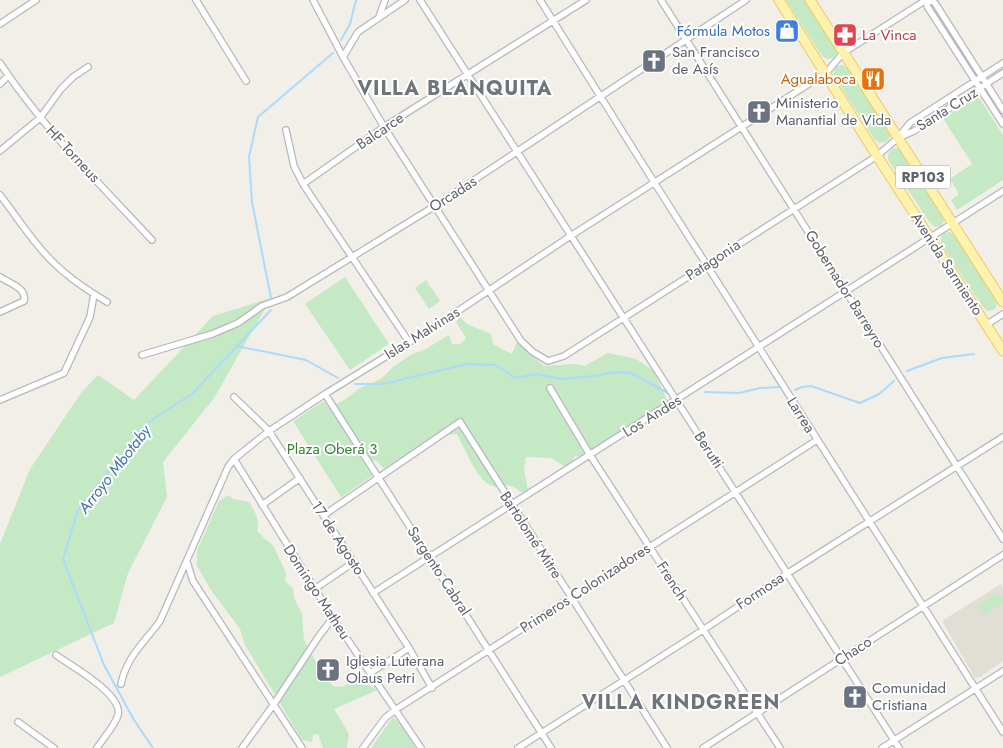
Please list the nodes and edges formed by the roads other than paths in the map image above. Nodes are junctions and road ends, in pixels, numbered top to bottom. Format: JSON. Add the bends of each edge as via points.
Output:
{"nodes":[{"id":1,"x":36,"y":0,"type":"edge"},
{"id":2,"x":313,"y":0,"type":"edge"},
{"id":3,"x":385,"y":0,"type":"edge"},
{"id":4,"x":405,"y":0,"type":"edge"},
{"id":5,"x":420,"y":0,"type":"edge"},
{"id":6,"x":540,"y":0,"type":"edge"},
{"id":7,"x":586,"y":0,"type":"edge"},
{"id":8,"x":661,"y":0,"type":"edge"},
{"id":9,"x":746,"y":0,"type":"edge"},
{"id":10,"x":779,"y":0,"type":"edge"},
{"id":11,"x":810,"y":0,"type":"edge"},
{"id":12,"x":928,"y":0,"type":"edge"},
{"id":13,"x":198,"y":1,"type":"edge"},
{"id":14,"x":378,"y":18,"type":"junction"},
{"id":15,"x":554,"y":21,"type":"junction"},
{"id":16,"x":0,"y":24,"type":"edge"},
{"id":17,"x":687,"y":39,"type":"junction"},
{"id":18,"x":843,"y":52,"type":"junction"},
{"id":19,"x":343,"y":57,"type":"junction"},
{"id":20,"x":0,"y":63,"type":"edge"},
{"id":21,"x":1003,"y":63,"type":"edge"},
{"id":22,"x":88,"y":68,"type":"dead end"},
{"id":23,"x":826,"y":73,"type":"junction"},
{"id":24,"x":1003,"y":73,"type":"edge"},
{"id":25,"x":468,"y":74,"type":"junction"},
{"id":26,"x":8,"y":76,"type":"junction"},
{"id":27,"x":982,"y":77,"type":"junction"},
{"id":28,"x":246,"y":81,"type":"dead end"},
{"id":29,"x":975,"y":81,"type":"junction"},
{"id":30,"x":0,"y":84,"type":"edge"},
{"id":31,"x":986,"y":84,"type":"junction"},
{"id":32,"x":980,"y":88,"type":"junction"},
{"id":33,"x":601,"y":96,"type":"junction"},
{"id":34,"x":1003,"y":110,"type":"edge"},
{"id":35,"x":40,"y":118,"type":"junction"},
{"id":36,"x":1003,"y":124,"type":"edge"},
{"id":37,"x":742,"y":126,"type":"junction"},
{"id":38,"x":384,"y":127,"type":"junction"},
{"id":39,"x":286,"y":130,"type":"dead end"},
{"id":40,"x":898,"y":138,"type":"junction"},
{"id":41,"x":0,"y":151,"type":"edge"},
{"id":42,"x":518,"y":151,"type":"junction"},
{"id":43,"x":877,"y":156,"type":"junction"},
{"id":44,"x":654,"y":182,"type":"junction"},
{"id":45,"x":303,"y":184,"type":"junction"},
{"id":46,"x":1003,"y":191,"type":"edge"},
{"id":47,"x":0,"y":195,"type":"edge"},
{"id":48,"x":435,"y":206,"type":"junction"},
{"id":49,"x":794,"y":209,"type":"junction"},
{"id":50,"x":953,"y":224,"type":"junction"},
{"id":51,"x":572,"y":235,"type":"junction"},
{"id":52,"x":930,"y":238,"type":"junction"},
{"id":53,"x":152,"y":240,"type":"dead end"},
{"id":54,"x":352,"y":257,"type":"junction"},
{"id":55,"x":706,"y":265,"type":"junction"},
{"id":56,"x":0,"y":277,"type":"edge"},
{"id":57,"x":489,"y":291,"type":"junction"},
{"id":58,"x":846,"y":291,"type":"junction"},
{"id":59,"x":94,"y":294,"type":"junction"},
{"id":60,"x":107,"y":302,"type":"dead end"},
{"id":61,"x":1003,"y":302,"type":"edge"},
{"id":62,"x":0,"y":312,"type":"edge"},
{"id":63,"x":1003,"y":314,"type":"edge"},
{"id":64,"x":624,"y":317,"type":"junction"},
{"id":65,"x":986,"y":325,"type":"junction"},
{"id":66,"x":409,"y":342,"type":"junction"},
{"id":67,"x":759,"y":347,"type":"junction"},
{"id":68,"x":1003,"y":351,"type":"edge"},
{"id":69,"x":142,"y":355,"type":"dead end"},
{"id":70,"x":550,"y":388,"type":"dead end"},
{"id":71,"x":326,"y":394,"type":"junction"},
{"id":72,"x":234,"y":397,"type":"dead end"},
{"id":73,"x":0,"y":400,"type":"edge"},
{"id":74,"x":677,"y":400,"type":"junction"},
{"id":75,"x":269,"y":431,"type":"junction"},
{"id":76,"x":1003,"y":437,"type":"edge"},
{"id":77,"x":818,"y":440,"type":"junction"},
{"id":78,"x":590,"y":455,"type":"junction"},
{"id":79,"x":234,"y":459,"type":"junction"},
{"id":80,"x":957,"y":466,"type":"junction"},
{"id":81,"x":379,"y":477,"type":"junction"},
{"id":82,"x":300,"y":478,"type":"junction"},
{"id":83,"x":736,"y":492,"type":"junction"},
{"id":84,"x":262,"y":505,"type":"junction"},
{"id":85,"x":512,"y":505,"type":"junction"},
{"id":86,"x":324,"y":515,"type":"junction"},
{"id":87,"x":870,"y":522,"type":"junction"},
{"id":88,"x":1003,"y":539,"type":"edge"},
{"id":89,"x":649,"y":547,"type":"junction"},
{"id":90,"x":1003,"y":555,"type":"edge"},
{"id":91,"x":430,"y":557,"type":"junction"},
{"id":92,"x":187,"y":562,"type":"junction"},
{"id":93,"x":354,"y":562,"type":"junction"},
{"id":94,"x":788,"y":573,"type":"junction"},
{"id":95,"x":316,"y":588,"type":"junction"},
{"id":96,"x":373,"y":593,"type":"junction"},
{"id":97,"x":571,"y":597,"type":"junction"},
{"id":98,"x":923,"y":606,"type":"junction"},
{"id":99,"x":333,"y":618,"type":"junction"},
{"id":100,"x":703,"y":630,"type":"junction"},
{"id":101,"x":408,"y":648,"type":"junction"},
{"id":102,"x":490,"y":650,"type":"junction"},
{"id":103,"x":56,"y":655,"type":"dead end"},
{"id":104,"x":842,"y":658,"type":"junction"},
{"id":105,"x":1003,"y":670,"type":"edge"},
{"id":106,"x":370,"y":673,"type":"junction"},
{"id":107,"x":624,"y":680,"type":"junction"},
{"id":108,"x":121,"y":684,"type":"dead end"},
{"id":109,"x":432,"y":688,"type":"junction"},
{"id":110,"x":975,"y":688,"type":"junction"},
{"id":111,"x":274,"y":704,"type":"junction"},
{"id":112,"x":395,"y":710,"type":"junction"},
{"id":113,"x":757,"y":713,"type":"junction"},
{"id":114,"x":18,"y":722,"type":"dead end"},
{"id":115,"x":1003,"y":732,"type":"edge"},
{"id":116,"x":542,"y":734,"type":"junction"},
{"id":117,"x":894,"y":740,"type":"junction"},
{"id":118,"x":54,"y":748,"type":"edge"},
{"id":119,"x":97,"y":748,"type":"edge"},
{"id":120,"x":242,"y":748,"type":"edge"},
{"id":121,"x":302,"y":748,"type":"edge"},
{"id":122,"x":363,"y":748,"type":"edge"},
{"id":123,"x":421,"y":748,"type":"edge"},
{"id":124,"x":518,"y":748,"type":"edge"},
{"id":125,"x":551,"y":748,"type":"edge"},
{"id":126,"x":667,"y":748,"type":"edge"},
{"id":127,"x":703,"y":748,"type":"edge"},
{"id":128,"x":780,"y":748,"type":"edge"},
{"id":129,"x":882,"y":748,"type":"edge"},
{"id":130,"x":899,"y":748,"type":"edge"}],
"edges":[{"from":1,"to":16,"type":"street"},
{"from":2,"to":19,"type":"street"},
{"from":3,"to":14,"type":"street"},
{"from":4,"to":14,"type":"street"},
{"from":5,"to":25,"type":"street","name":"Berutti"},
{"from":6,"to":15,"type":"street","name":"Larrea"},
{"from":7,"to":15,"type":"street","name":"Balcarce"},
{"from":8,"to":17,"type":"street","name":"Gobernador Barreyro"},
{"from":9,"to":17,"type":"street","name":"Orcadas"},
{"from":10,"to":23,"type":"main road","name":"Avenida Sarmiento","number":"RP103"},
{"from":11,"to":18,"type":"main road","name":"Avenida Sarmiento","number":"RP103"},
{"from":12,"to":18,"type":"street","name":"Islas Malvinas"},
{"from":12,"to":27,"type":"street","via":[[935,3]]},
{"from":12,"to":29,"type":"street","via":[[928,6]]},
{"from":13,"to":28,"type":"street"},
{"from":14,"to":19,"type":"street","via":[[358,32]]},
{"from":15,"to":25,"type":"street","name":"Balcarce"},
{"from":15,"to":33,"type":"street","name":"Larrea"},
{"from":17,"to":33,"type":"street","name":"Orcadas"},
{"from":17,"to":37,"type":"street","name":"Gobernador Barreyro"},
{"from":18,"to":23,"type":"street","name":"Islas Malvinas"},
{"from":18,"to":40,"type":"main road","name":"Avenida Sarmiento","number":"RP103"},
{"from":19,"to":38,"type":"street"},
{"from":20,"to":26,"type":"street","name":"HF Torneus"},
{"from":21,"to":27,"type":"street","name":"Santa Cruz"},
{"from":22,"to":35,"type":"street","via":[[61,89]]},
{"from":23,"to":37,"type":"street","name":"Islas Malvinas"},
{"from":23,"to":43,"type":"main road","name":"Avenida Sarmiento","number":"RP103"},
{"from":24,"to":31,"type":"street","name":"Santa Cruz"},
{"from":25,"to":38,"type":"street","name":"Balcarce"},
{"from":25,"to":42,"type":"street","name":"Berutti"},
{"from":26,"to":30,"type":"street"},
{"from":26,"to":35,"type":"street","name":"HF Torneus"},
{"from":27,"to":29,"type":"street","name":"Santa Cruz"},
{"from":27,"to":31,"type":"street"},
{"from":29,"to":32,"type":"street"},
{"from":29,"to":40,"type":"street","name":"Santa Cruz","via":[[910,123]]},
{"from":31,"to":32,"type":"street","name":"Santa Cruz"},
{"from":31,"to":34,"type":"street"},
{"from":32,"to":36,"type":"street"},
{"from":32,"to":40,"type":"street","name":"Santa Cruz"},
{"from":33,"to":42,"type":"street","name":"Orcadas"},
{"from":33,"to":44,"type":"street","name":"Larrea"},
{"from":35,"to":41,"type":"street"},
{"from":35,"to":53,"type":"street","name":"HF Torneus"},
{"from":37,"to":44,"type":"street","name":"Islas Malvinas"},
{"from":37,"to":49,"type":"street","name":"Gobernador Barreyro"},
{"from":38,"to":45,"type":"street","name":"Balcarce"},
{"from":38,"to":48,"type":"street"},
{"from":39,"to":45,"type":"street","via":[[294,166]]},
{"from":40,"to":43,"type":"street","name":"Patagonia"},
{"from":40,"to":50,"type":"main road","name":"Avenida Sarmiento","number":"RP103"},
{"from":42,"to":48,"type":"street","name":"Orcadas"},
{"from":42,"to":51,"type":"street","name":"Berutti"},
{"from":43,"to":49,"type":"street","name":"Patagonia"},
{"from":43,"to":52,"type":"main road","name":"Avenida Sarmiento","number":"RP103"},
{"from":44,"to":51,"type":"street","name":"Islas Malvinas"},
{"from":44,"to":55,"type":"street","name":"Larrea"},
{"from":45,"to":54,"type":"street"},
{"from":46,"to":50,"type":"street","name":"Los Andes"},
{"from":47,"to":59,"type":"street","via":[[63,272]]},
{"from":48,"to":54,"type":"street","name":"Orcadas"},
{"from":48,"to":57,"type":"street"},
{"from":49,"to":55,"type":"street","name":"Patagonia"},
{"from":49,"to":58,"type":"street","name":"Gobernador Barreyro"},
{"from":50,"to":52,"type":"street","name":"Los Andes"},
{"from":50,"to":61,"type":"main road","name":"Avenida Sarmiento","number":"RP103"},
{"from":51,"to":57,"type":"street","name":"Islas Malvinas"},
{"from":51,"to":64,"type":"street","name":"Berutti"},
{"from":52,"to":58,"type":"street","name":"Los Andes"},
{"from":52,"to":65,"type":"main road","name":"Avenida Sarmiento","number":"RP103"},
{"from":54,"to":66,"type":"street"},
{"from":54,"to":69,"type":"street","name":"Orcadas","via":[[287,297],[262,306],[238,323]]},
{"from":55,"to":64,"type":"street","name":"Patagonia"},
{"from":55,"to":67,"type":"street","name":"Larrea"},
{"from":56,"to":62,"type":"street","via":[[23,291],[25,296],[24,301]]},
{"from":57,"to":64,"type":"street","name":"Patagonia","via":[[521,341],[548,361],[564,356]]},
{"from":57,"to":66,"type":"street","name":"Islas Malvinas"},
{"from":58,"to":67,"type":"street","name":"Los Andes"},
{"from":58,"to":80,"type":"street","name":"Gobernador Barreyro"},
{"from":59,"to":60,"type":"street"},
{"from":59,"to":73,"type":"street","via":[[90,317],[64,373]]},
{"from":63,"to":65,"type":"street"},
{"from":64,"to":74,"type":"street","name":"Berutti"},
{"from":65,"to":68,"type":"main road","name":"Avenida Sarmiento","number":"RP103"},
{"from":66,"to":71,"type":"street","name":"Islas Malvinas"},
{"from":67,"to":74,"type":"street","name":"Los Andes"},
{"from":67,"to":77,"type":"street","name":"Larrea"},
{"from":70,"to":78,"type":"street","name":"French"},
{"from":71,"to":75,"type":"street","name":"Islas Malvinas"},
{"from":71,"to":81,"type":"street","name":"Sargento Cabral"},
{"from":72,"to":75,"type":"street","name":"17 de Agosto"},
{"from":74,"to":78,"type":"street","name":"Los Andes"},
{"from":74,"to":83,"type":"street","name":"Berutti"},
{"from":75,"to":79,"type":"street","name":"Islas Malvinas"},
{"from":75,"to":82,"type":"street","name":"17 de Agosto"},
{"from":76,"to":80,"type":"street","name":"Formosa"},
{"from":77,"to":83,"type":"street","name":"Primeros Colonizadores"},
{"from":77,"to":87,"type":"street","name":"Larrea"},
{"from":78,"to":85,"type":"street","name":"Los Andes"},
{"from":78,"to":89,"type":"street","name":"French"},
{"from":79,"to":84,"type":"street","name":"Domingo Matheu"},
{"from":79,"to":92,"type":"street","name":"Islas Malvinas"},
{"from":80,"to":87,"type":"street","name":"Formosa"},
{"from":80,"to":88,"type":"street","name":"Gobernador Barreyro"},
{"from":81,"to":85,"type":"street","name":"Bartolomé Mitre","via":[[460,422]]},
{"from":81,"to":86,"type":"street"},
{"from":81,"to":91,"type":"street","name":"Sargento Cabral"},
{"from":82,"to":84,"type":"street"},
{"from":82,"to":86,"type":"street","name":"17 de Agosto"},
{"from":83,"to":89,"type":"street","name":"Primeros Colonizadores"},
{"from":83,"to":94,"type":"street","name":"Berutti"},
{"from":84,"to":95,"type":"street","name":"Domingo Matheu"},
{"from":85,"to":91,"type":"street","name":"Los Andes"},
{"from":85,"to":97,"type":"street","name":"Bartolomé Mitre"},
{"from":86,"to":93,"type":"street","name":"17 de Agosto"},
{"from":87,"to":94,"type":"street","name":"Formosa"},
{"from":87,"to":98,"type":"street","name":"Larrea"},
{"from":89,"to":97,"type":"street","name":"Primeros Colonizadores"},
{"from":89,"to":100,"type":"street","name":"French"},
{"from":90,"to":98,"type":"street","name":"Chaco"},
{"from":91,"to":96,"type":"street","name":"Los Andes"},
{"from":91,"to":102,"type":"street","name":"Sargento Cabral"},
{"from":92,"to":108,"type":"street","name":"Islas Malvinas","via":[[160,621],[131,656]]},
{"from":92,"to":111,"type":"street","via":[[193,581]]},
{"from":93,"to":95,"type":"street"},
{"from":93,"to":96,"type":"street","name":"17 de Agosto"},
{"from":94,"to":100,"type":"street","name":"Formosa"},
{"from":94,"to":104,"type":"street","name":"Berutti"},
{"from":95,"to":99,"type":"street","name":"Domingo Matheu"},
{"from":96,"to":101,"type":"street","name":"17 de Agosto"},
{"from":97,"to":102,"type":"street","name":"Primeros Colonizadores"},
{"from":97,"to":107,"type":"street","name":"Bartolomé Mitre"},
{"from":98,"to":104,"type":"street","name":"Chaco"},
{"from":98,"to":110,"type":"street","name":"Larrea"},
{"from":99,"to":106,"type":"street","name":"Domingo Matheu"},
{"from":99,"to":111,"type":"street"},
{"from":100,"to":107,"type":"street","name":"Formosa"},
{"from":100,"to":113,"type":"street","name":"French"},
{"from":101,"to":106,"type":"street"},
{"from":101,"to":109,"type":"street","name":"17 de Agosto"},
{"from":102,"to":109,"type":"street","name":"Primeros Colonizadores"},
{"from":102,"to":116,"type":"street","name":"Sargento Cabral"},
{"from":103,"to":119,"type":"street","via":[[106,690],[114,700],[117,718]]},
{"from":104,"to":113,"type":"street","name":"Chaco"},
{"from":104,"to":117,"type":"street","name":"Berutti"},
{"from":105,"to":110,"type":"street"},
{"from":106,"to":112,"type":"street","name":"Domingo Matheu"},
{"from":107,"to":116,"type":"street","name":"Formosa"},
{"from":107,"to":126,"type":"street","name":"Bartolomé Mitre"},
{"from":109,"to":112,"type":"street","name":"Primeros Colonizadores"},
{"from":110,"to":115,"type":"street","name":"Larrea"},
{"from":110,"to":117,"type":"street"},
{"from":111,"to":120,"type":"street"},
{"from":111,"to":121,"type":"street"},
{"from":112,"to":122,"type":"street","name":"Primeros Colonizadores"},
{"from":112,"to":123,"type":"street","name":"Domingo Matheu"},
{"from":113,"to":127,"type":"street","name":"Chaco"},
{"from":113,"to":128,"type":"street","name":"French"},
{"from":114,"to":118,"type":"street"},
{"from":116,"to":124,"type":"street","name":"Formosa"},
{"from":116,"to":125,"type":"street","name":"Sargento Cabral"},
{"from":117,"to":129,"type":"street"},
{"from":117,"to":130,"type":"street","name":"Berutti"}]}
